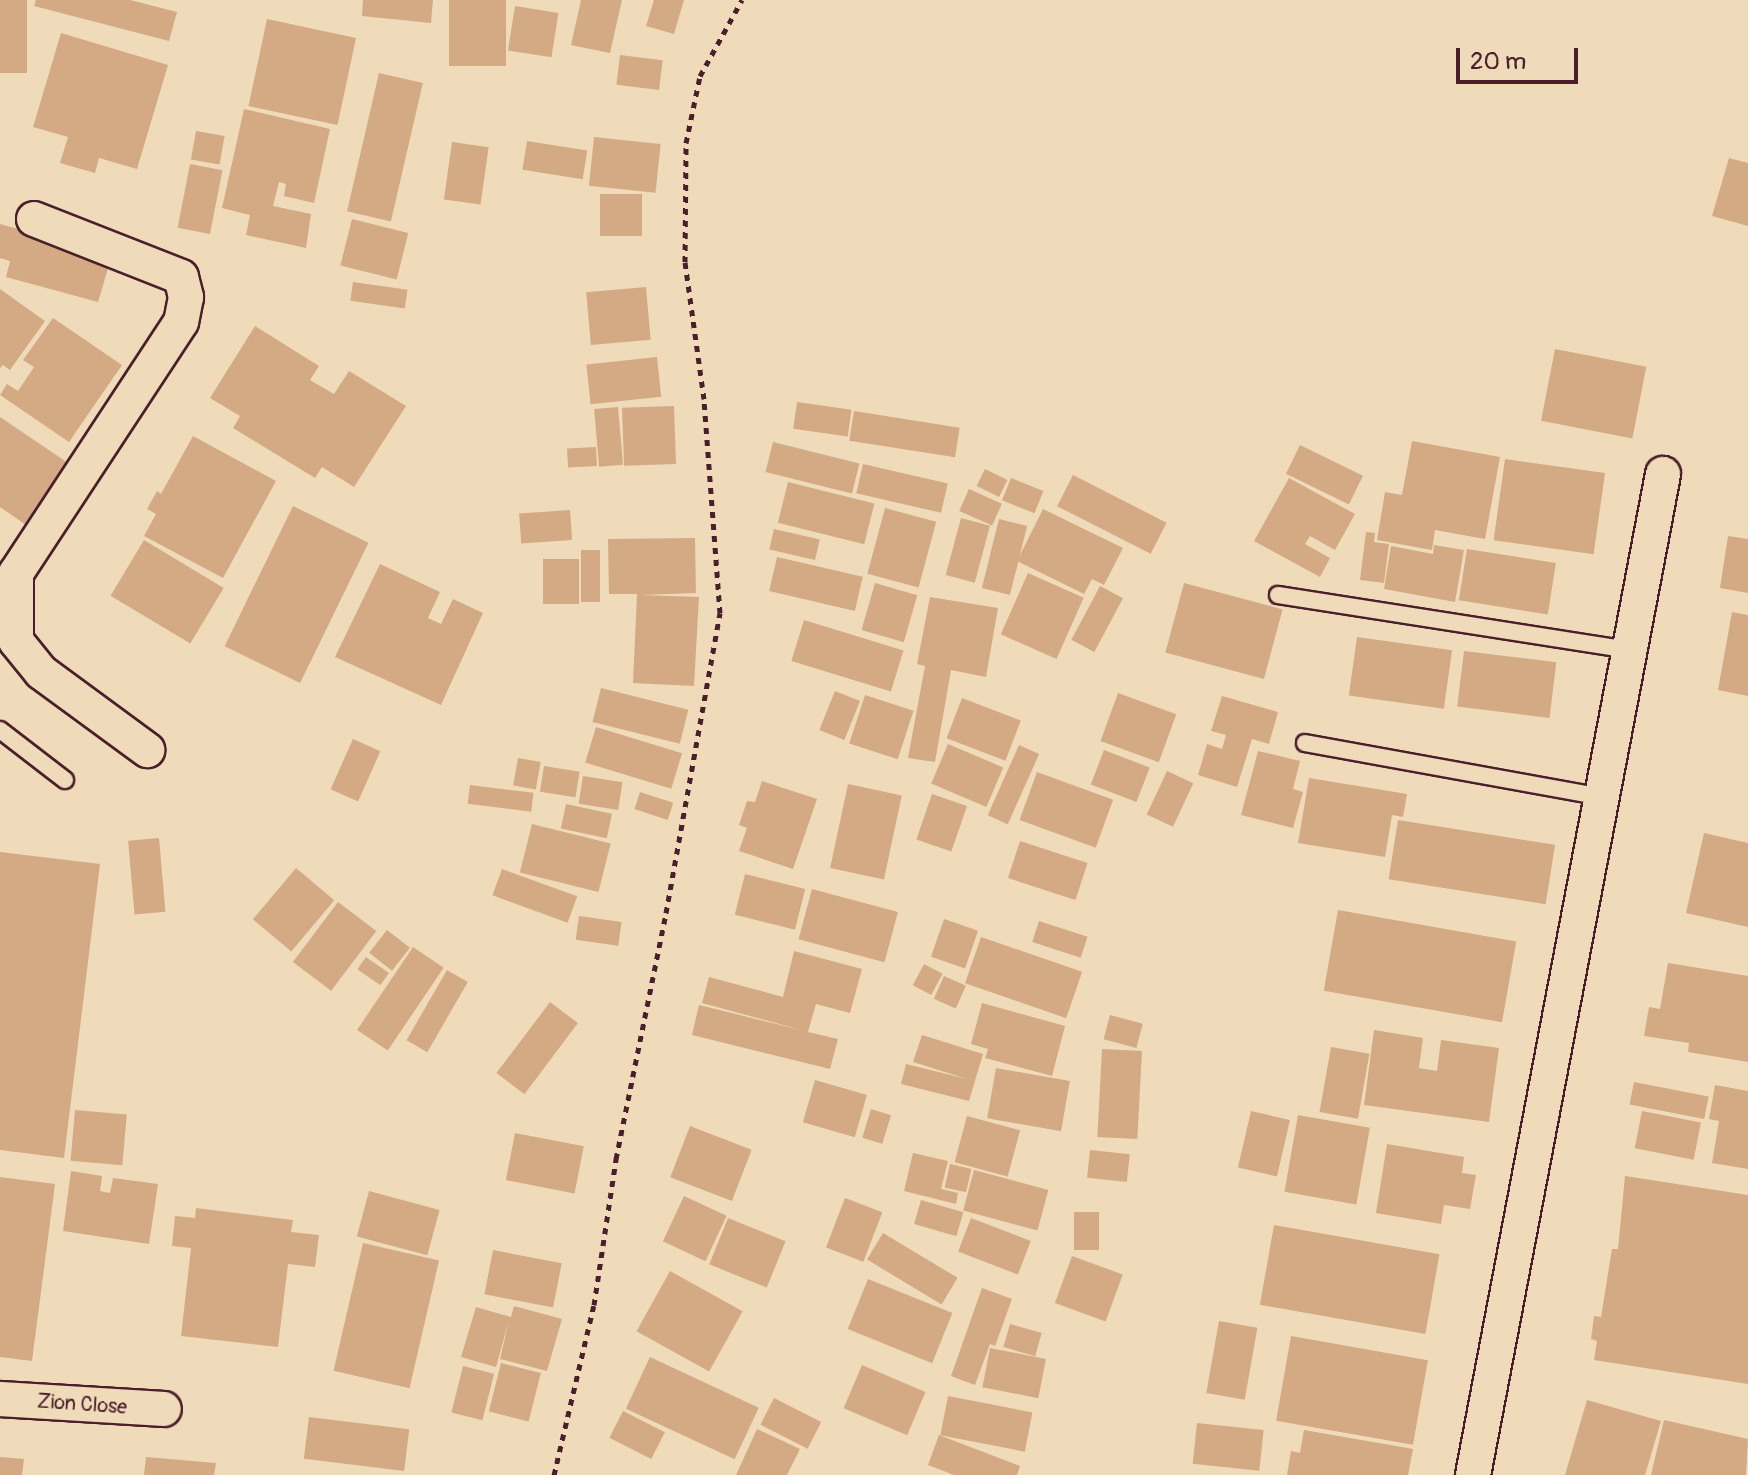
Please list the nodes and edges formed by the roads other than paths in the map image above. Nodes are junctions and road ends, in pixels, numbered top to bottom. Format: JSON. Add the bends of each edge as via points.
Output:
{"nodes":[{"id":1,"x":34,"y":219,"type":"dead end"},
{"id":2,"x":1663,"y":474,"type":"dead end"},
{"id":3,"x":8,"y":569,"type":"edge"},
{"id":4,"x":1278,"y":595,"type":"dead end"},
{"id":5,"x":1629,"y":650,"type":"junction"},
{"id":6,"x":0,"y":730,"type":"edge"},
{"id":7,"x":1305,"y":743,"type":"dead end"},
{"id":8,"x":147,"y":750,"type":"dead end"},
{"id":9,"x":65,"y":780,"type":"dead end"},
{"id":10,"x":1602,"y":797,"type":"junction"},
{"id":11,"x":0,"y":1399,"type":"edge"},
{"id":12,"x":164,"y":1409,"type":"dead end"},
{"id":13,"x":1473,"y":1475,"type":"edge"}],
"edges":[{"from":1,"to":3,"type":"street","via":[[181,277],[186,297],[181,322]]},
{"from":2,"to":5,"type":"street"},
{"from":3,"to":8,"type":"street","via":[[16,641],[41,672]]},
{"from":4,"to":5,"type":"lane"},
{"from":5,"to":10,"type":"street"},
{"from":6,"to":9,"type":"lane"},
{"from":7,"to":10,"type":"lane"},
{"from":10,"to":13,"type":"street"},
{"from":11,"to":12,"type":"street","name":"Zion Close"}]}
